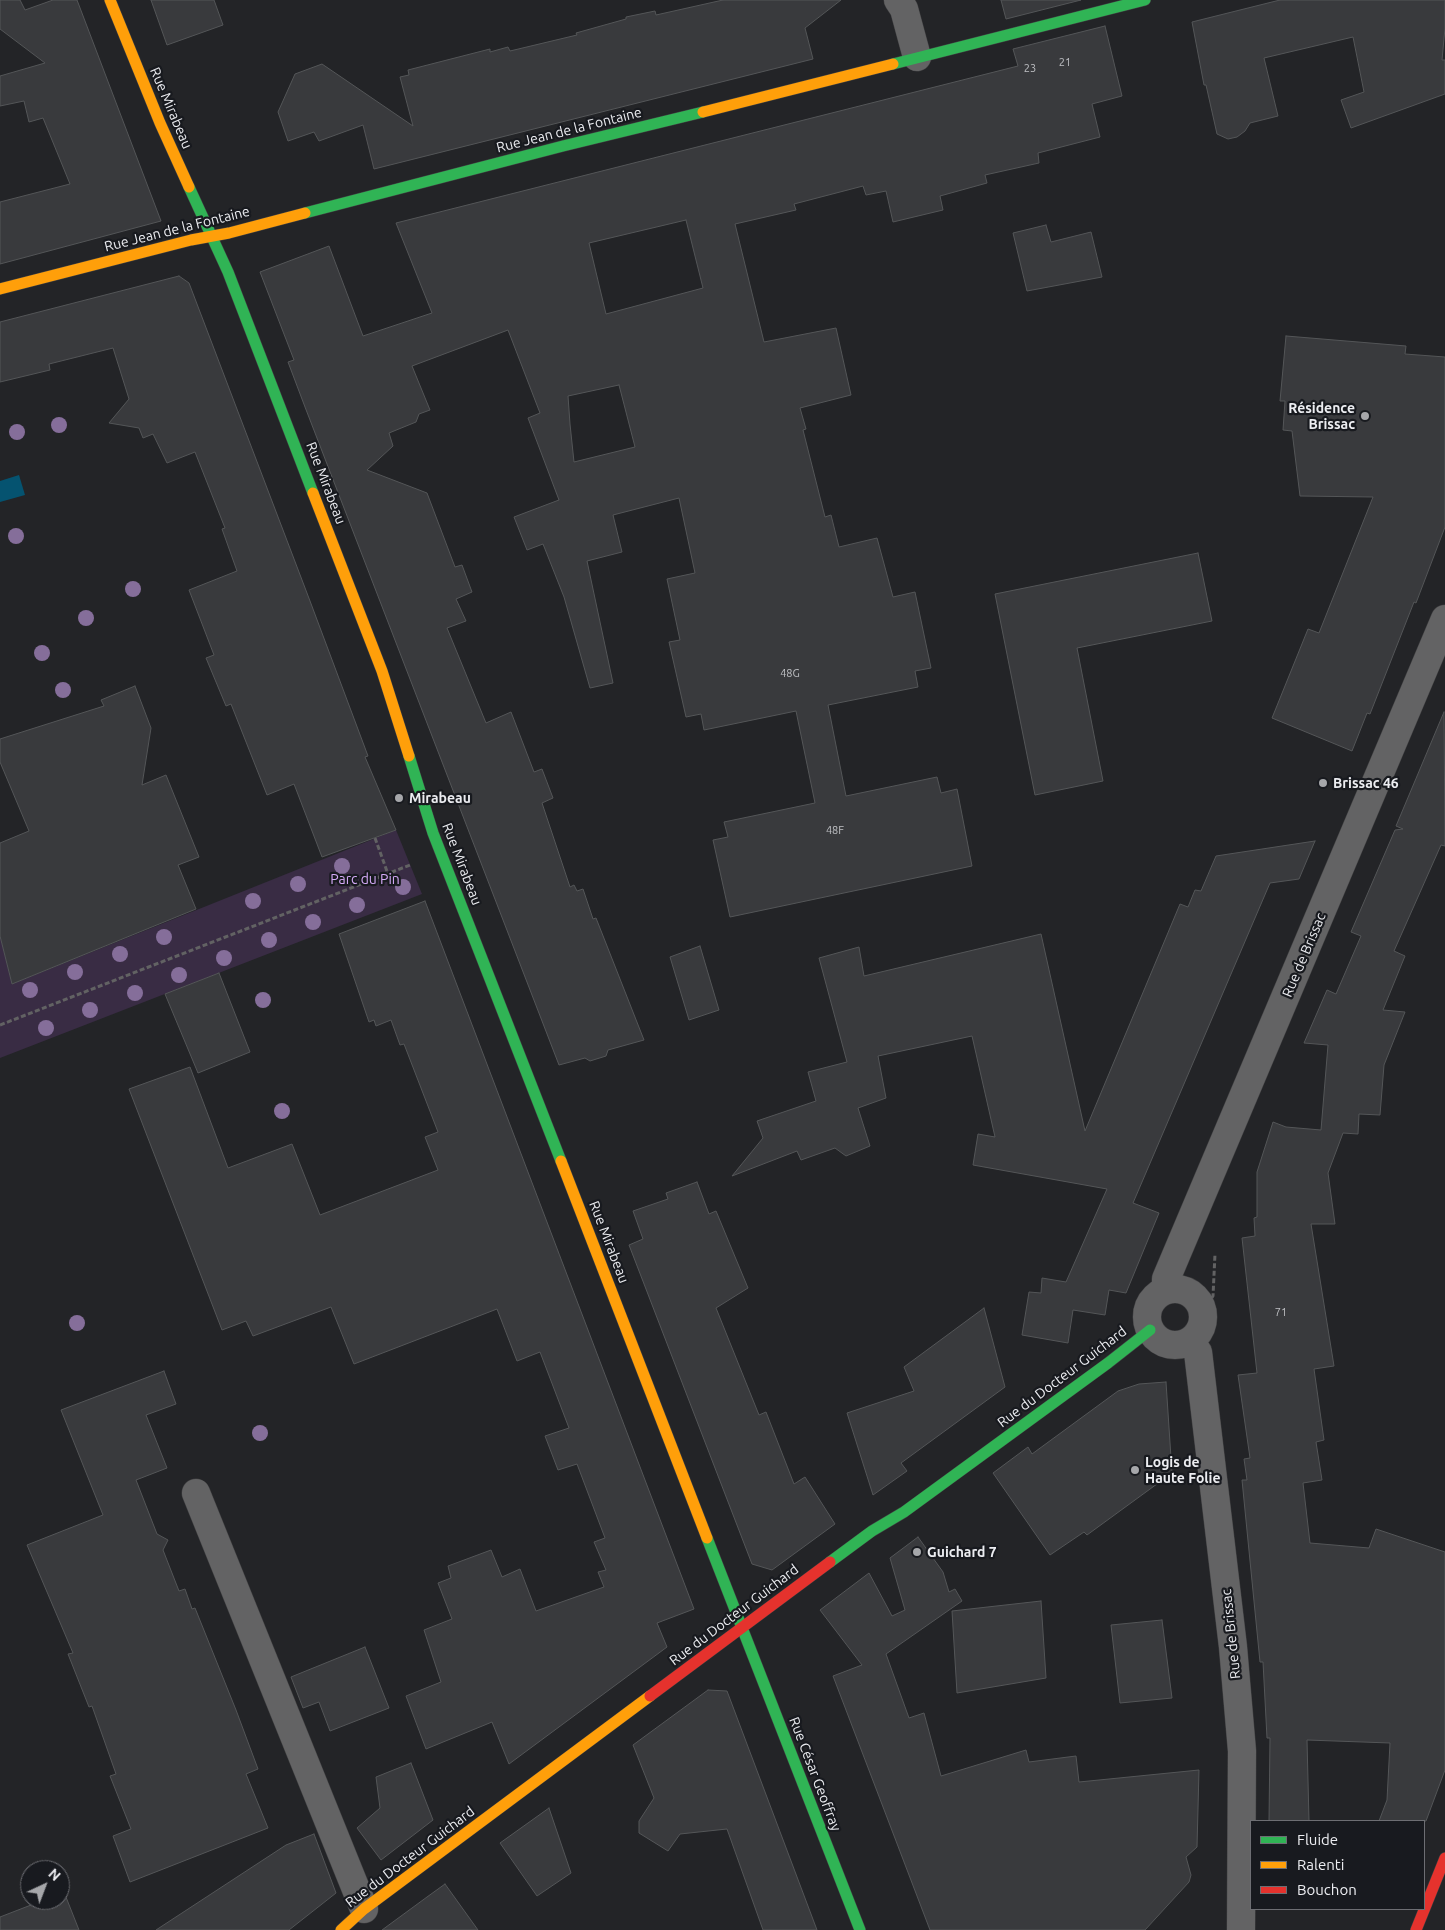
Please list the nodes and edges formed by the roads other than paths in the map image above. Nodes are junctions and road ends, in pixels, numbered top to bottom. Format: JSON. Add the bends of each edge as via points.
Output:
{"nodes":[{"id":1,"x":110,"y":0,"type":"edge"},
{"id":2,"x":898,"y":0,"type":"edge"},
{"id":3,"x":1146,"y":0,"type":"edge"},
{"id":4,"x":918,"y":57,"type":"junction"},
{"id":5,"x":212,"y":236,"type":"junction"},
{"id":6,"x":0,"y":289,"type":"edge"},
{"id":7,"x":1445,"y":620,"type":"edge"},
{"id":8,"x":1166,"y":1290,"type":"junction"},
{"id":9,"x":1150,"y":1330,"type":"junction"},
{"id":10,"x":1189,"y":1342,"type":"junction"},
{"id":11,"x":196,"y":1493,"type":"dead end"},
{"id":12,"x":743,"y":1628,"type":"junction"},
{"id":13,"x":1445,"y":1858,"type":"edge"},
{"id":14,"x":1425,"y":1908,"type":"edge"},
{"id":15,"x":364,"y":1909,"type":"junction"},
{"id":16,"x":1424,"y":1910,"type":"edge"},
{"id":17,"x":342,"y":1930,"type":"edge"},
{"id":18,"x":860,"y":1930,"type":"edge"},
{"id":19,"x":1240,"y":1930,"type":"edge"},
{"id":20,"x":1416,"y":1930,"type":"edge"}],
"edges":[{"from":1,"to":5,"type":"street","name":"Rue Mirabeau","via":[[160,123]]},
{"from":2,"to":4,"type":"street","via":[[904,9]]},
{"from":3,"to":4,"type":"street","name":"Rue Jean de la Fontaine"},
{"from":4,"to":5,"type":"street","name":"Rue Jean de la Fontaine"},
{"from":5,"to":6,"type":"street","name":"Rue Jean de la Fontaine"},
{"from":5,"to":12,"type":"street","name":"Rue Mirabeau","via":[[382,671],[433,833]]},
{"from":7,"to":8,"type":"street","name":"Rue de Brissac","via":[[1166,1278]]},
{"from":8,"to":9,"type":"street","via":[[1150,1302],[1146,1321]]},
{"from":8,"to":10,"type":"street","via":[[1184,1290],[1199,1301],[1204,1319],[1197,1336]]},
{"from":9,"to":10,"type":"street","via":[[1162,1342],[1172,1345]]},
{"from":9,"to":12,"type":"street","name":"Rue du Docteur Guichard"},
{"from":10,"to":19,"type":"street","name":"Rue de Brissac","via":[[1198,1352],[1233,1647],[1242,1751]]},
{"from":11,"to":15,"type":"street"},
{"from":12,"to":15,"type":"street","name":"Rue du Docteur Guichard"},
{"from":12,"to":18,"type":"street","name":"Rue César Geoffray"},
{"from":13,"to":14,"type":"street"},
{"from":15,"to":17,"type":"street","name":"Rue du Docteur Guichard"},
{"from":16,"to":20,"type":"street"}]}
